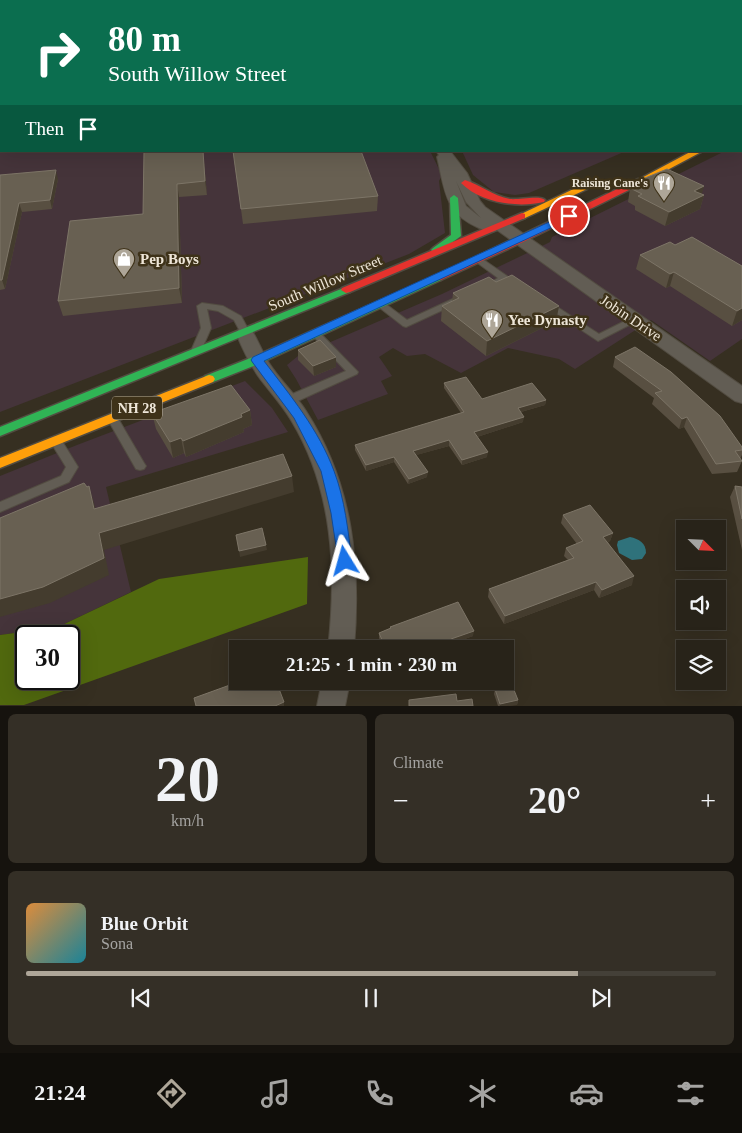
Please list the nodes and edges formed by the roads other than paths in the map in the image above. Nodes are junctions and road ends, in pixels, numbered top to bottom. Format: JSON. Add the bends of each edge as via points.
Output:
{"nodes":[{"id":1,"x":442,"y":152,"type":"edge"},
{"id":2,"x":443,"y":152,"type":"edge"},
{"id":3,"x":697,"y":152,"type":"edge"},
{"id":4,"x":465,"y":183,"type":"junction"},
{"id":5,"x":454,"y":198,"type":"junction"},
{"id":6,"x":496,"y":227,"type":"junction"},
{"id":7,"x":520,"y":240,"type":"junction"},
{"id":8,"x":422,"y":258,"type":"junction"},
{"id":9,"x":478,"y":259,"type":"junction"},
{"id":10,"x":486,"y":286,"type":"edge"},
{"id":11,"x":468,"y":295,"type":"edge"},
{"id":12,"x":536,"y":296,"type":"edge"},
{"id":13,"x":380,"y":304,"type":"junction"},
{"id":14,"x":634,"y":320,"type":"junction"},
{"id":15,"x":245,"y":333,"type":"junction"},
{"id":16,"x":315,"y":334,"type":"junction"},
{"id":17,"x":195,"y":352,"type":"junction"},
{"id":18,"x":257,"y":360,"type":"junction"},
{"id":19,"x":742,"y":396,"type":"edge"},
{"id":20,"x":287,"y":401,"type":"junction"},
{"id":21,"x":112,"y":418,"type":"junction"},
{"id":22,"x":0,"y":432,"type":"edge"},
{"id":23,"x":56,"y":441,"type":"junction"},
{"id":24,"x":0,"y":463,"type":"edge"},
{"id":25,"x":140,"y":466,"type":"dead end"},
{"id":26,"x":0,"y":507,"type":"edge"},
{"id":27,"x":342,"y":640,"type":"edge"},
{"id":28,"x":334,"y":690,"type":"edge"},
{"id":29,"x":331,"y":706,"type":"edge"}],
"edges":[{"from":1,"to":5,"type":"street"},
{"from":2,"to":4,"type":"street"},
{"from":3,"to":7,"type":"main road","number":"NH 28"},
{"from":4,"to":6,"type":"street","via":[[473,202]]},
{"from":4,"to":6,"type":"main road","name":"South Willow Street","number":"NH 28","via":[[492,199],[520,203],[545,199],[597,181]]},
{"from":5,"to":6,"type":"street","via":[[467,216]]},
{"from":5,"to":8,"type":"main road","via":[[456,236]]},
{"from":6,"to":7,"type":"street","name":"Jobin Drive"},
{"from":6,"to":8,"type":"main road","name":"South Willow Street","number":"NH 28"},
{"from":7,"to":9,"type":"main road","number":"NH 28"},
{"from":7,"to":14,"type":"street","name":"Jobin Drive"},
{"from":8,"to":15,"type":"main road","name":"South Willow Street","number":"NH 28"},
{"from":9,"to":10,"type":"lane","via":[[509,279]]},
{"from":9,"to":13,"type":"main road","number":"NH 28"},
{"from":11,"to":13,"type":"lane","via":[[406,324]]},
{"from":12,"to":14,"type":"lane","via":[[598,338]]},
{"from":13,"to":16,"type":"main road","number":"NH 28"},
{"from":14,"to":19,"type":"street","name":"Jobin Drive"},
{"from":15,"to":17,"type":"main road","name":"South Willow Street","number":"NH 28"},
{"from":15,"to":17,"type":"lane","via":[[238,318],[220,308],[202,306],[206,328]]},
{"from":15,"to":18,"type":"street"},
{"from":16,"to":18,"type":"main road","number":"NH 28"},
{"from":16,"to":20,"type":"lane","via":[[353,372]]},
{"from":17,"to":22,"type":"main road","name":"South Willow Street","number":"NH 28"},
{"from":18,"to":20,"type":"street"},
{"from":18,"to":21,"type":"main road","number":"NH 28"},
{"from":20,"to":27,"type":"street","via":[[300,416],[327,471],[338,513],[345,561]]},
{"from":21,"to":23,"type":"main road","number":"NH 28"},
{"from":21,"to":25,"type":"lane"},
{"from":23,"to":24,"type":"main road","number":"NH 28"},
{"from":23,"to":26,"type":"lane","via":[[72,467],[64,479]]},
{"from":28,"to":29,"type":"street"}]}
